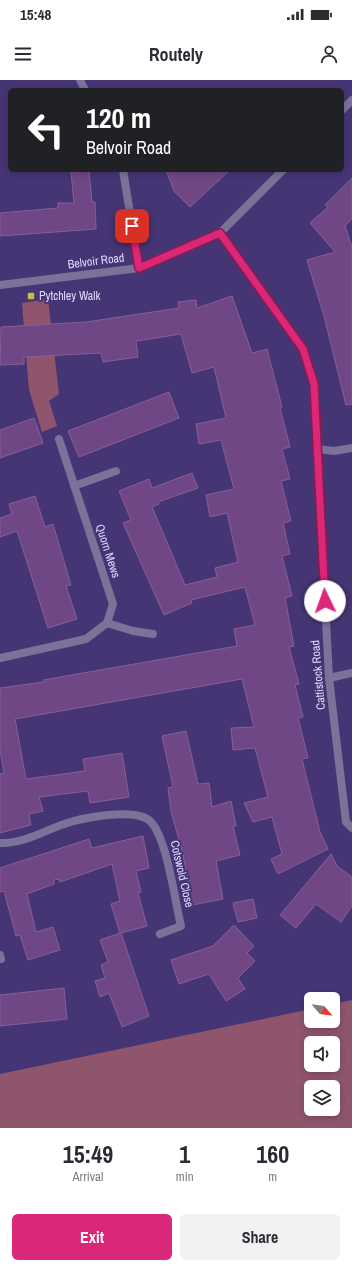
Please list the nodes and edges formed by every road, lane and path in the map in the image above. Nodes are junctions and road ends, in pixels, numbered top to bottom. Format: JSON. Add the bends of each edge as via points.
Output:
{"nodes":[{"id":1,"x":352,"y":100,"type":"edge"},
{"id":2,"x":344,"y":108,"type":"edge"},
{"id":3,"x":123,"y":172,"type":"edge"},
{"id":4,"x":281,"y":172,"type":"edge"},
{"id":5,"x":220,"y":233,"type":"junction"},
{"id":6,"x":139,"y":268,"type":"junction"},
{"id":7,"x":0,"y":286,"type":"edge"},
{"id":8,"x":59,"y":439,"type":"dead end"},
{"id":9,"x":352,"y":448,"type":"edge"},
{"id":10,"x":317,"y":449,"type":"junction"},
{"id":11,"x":116,"y":471,"type":"dead end"},
{"id":12,"x":74,"y":486,"type":"junction"},
{"id":13,"x":107,"y":623,"type":"junction"},
{"id":14,"x":153,"y":634,"type":"dead end"},
{"id":15,"x":0,"y":658,"type":"edge"},
{"id":16,"x":352,"y":673,"type":"edge"},
{"id":17,"x":329,"y":678,"type":"junction"},
{"id":18,"x":352,"y":828,"type":"edge"},
{"id":19,"x":0,"y":843,"type":"edge"},
{"id":20,"x":160,"y":934,"type":"dead end"}],
"edges":[{"from":1,"to":2,"type":"street"},
{"from":3,"to":6,"type":"street"},
{"from":4,"to":5,"type":"street","name":"Belvoir Road"},
{"from":5,"to":6,"type":"street","name":"Belvoir Road"},
{"from":5,"to":10,"type":"street","name":"Cattistock Road","via":[[303,349],[314,384]]},
{"from":6,"to":7,"type":"street","name":"Belvoir Road"},
{"from":8,"to":12,"type":"street","name":"Quorn Mews"},
{"from":9,"to":10,"type":"street","via":[[334,451]]},
{"from":10,"to":17,"type":"street","name":"Cattistock Road"},
{"from":11,"to":12,"type":"street"},
{"from":12,"to":13,"type":"street","name":"Quorn Mews","via":[[113,604]]},
{"from":13,"to":14,"type":"street"},
{"from":13,"to":15,"type":"street","via":[[86,640]]},
{"from":16,"to":17,"type":"street"},
{"from":17,"to":18,"type":"street","name":"Cattistock Road","via":[[346,822]]},
{"from":19,"to":20,"type":"street","name":"Cotswold Close","via":[[40,834],[92,816],[131,814],[150,820],[160,835],[181,926]]}]}
